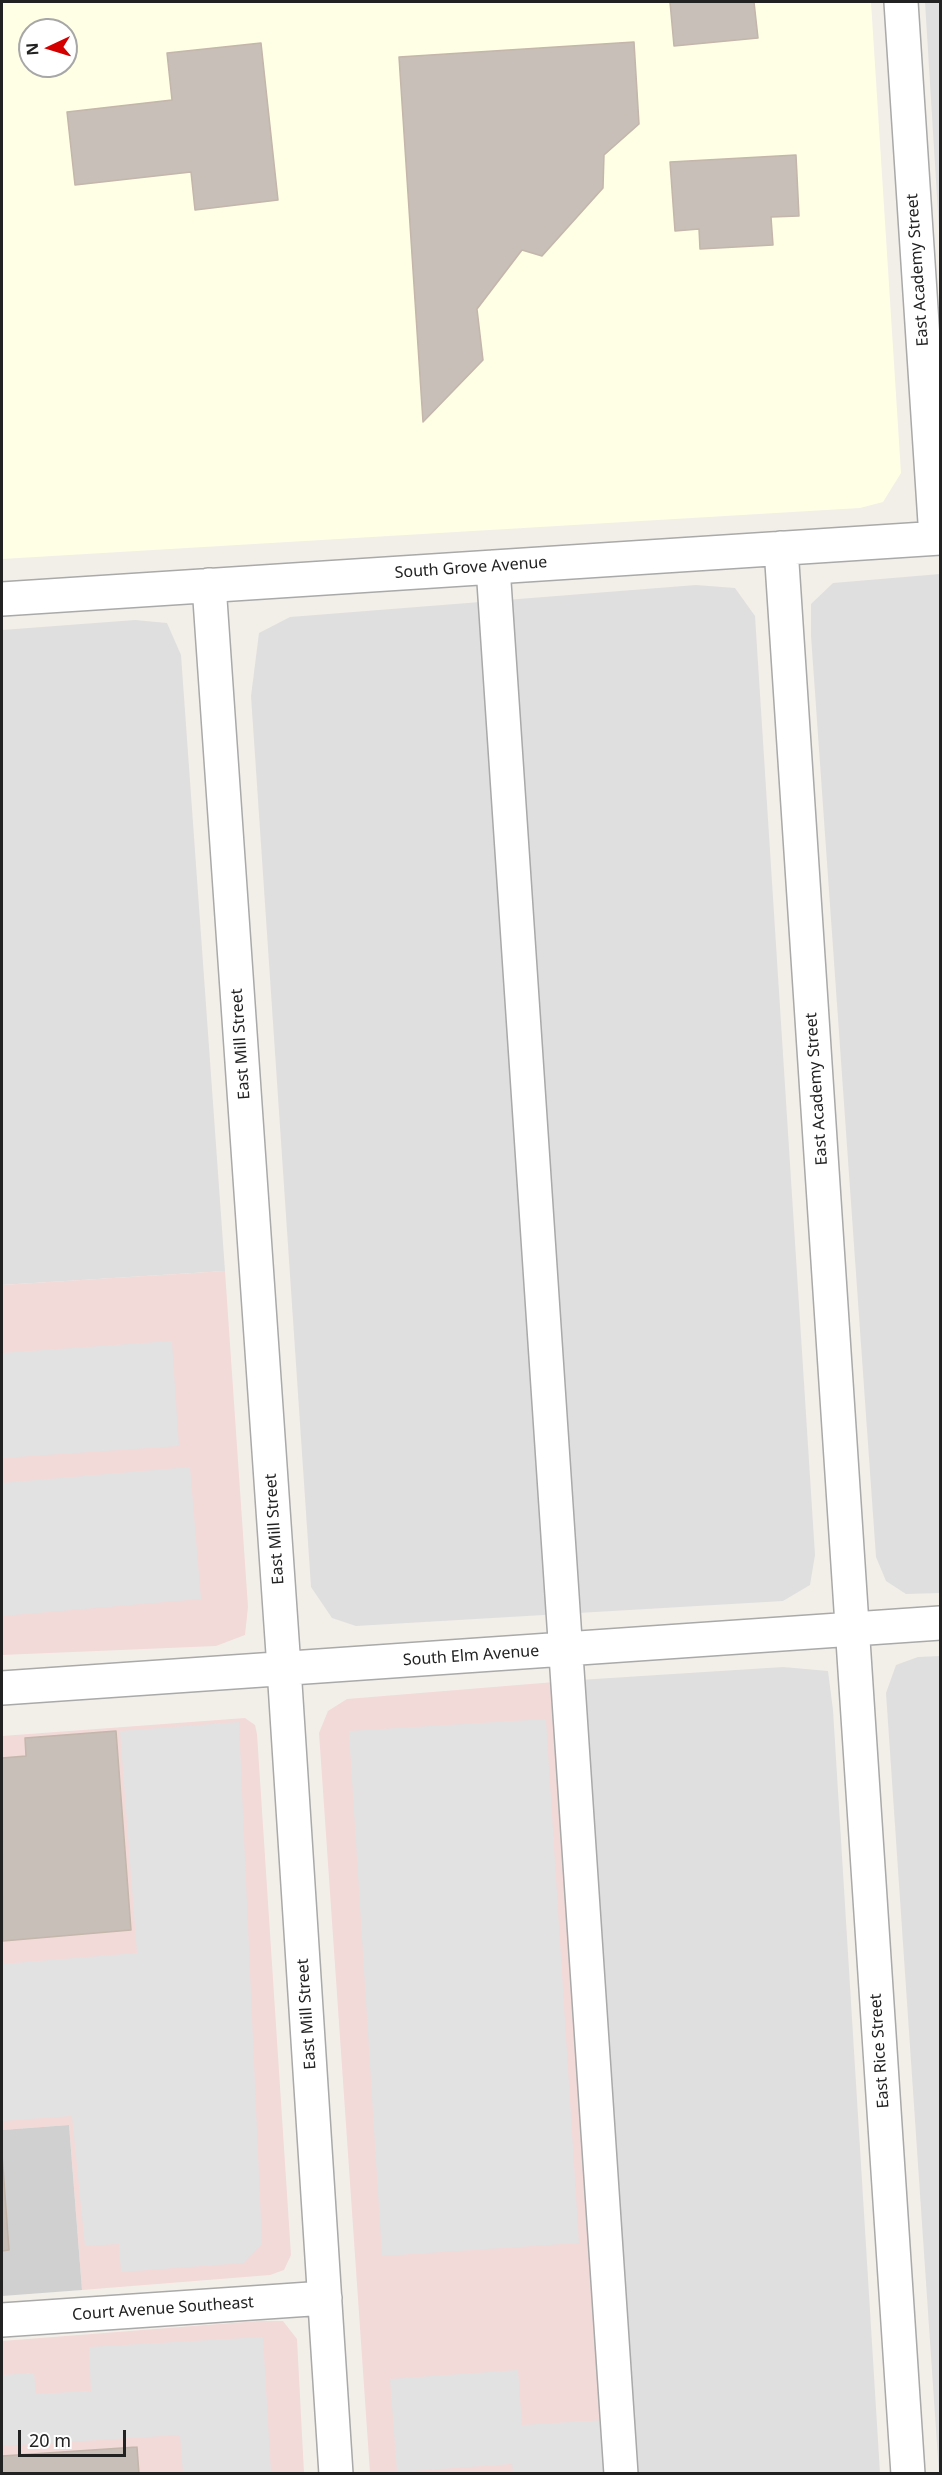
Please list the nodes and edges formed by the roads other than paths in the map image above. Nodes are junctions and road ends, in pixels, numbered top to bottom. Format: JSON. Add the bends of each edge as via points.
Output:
{"nodes":[{"id":1,"x":901,"y":2,"type":"edge"},
{"id":2,"x":938,"y":538,"type":"edge"},
{"id":3,"x":781,"y":548,"type":"junction"},
{"id":4,"x":494,"y":567,"type":"junction"},
{"id":5,"x":209,"y":585,"type":"junction"},
{"id":6,"x":2,"y":599,"type":"edge"},
{"id":7,"x":940,"y":1623,"type":"edge"},
{"id":8,"x":852,"y":1629,"type":"junction"},
{"id":9,"x":567,"y":1649,"type":"junction"},
{"id":10,"x":285,"y":1668,"type":"junction"},
{"id":11,"x":2,"y":1688,"type":"edge"},
{"id":12,"x":325,"y":2298,"type":"junction"},
{"id":13,"x":2,"y":2320,"type":"edge"},
{"id":14,"x":336,"y":2474,"type":"edge"},
{"id":15,"x":621,"y":2474,"type":"edge"},
{"id":16,"x":908,"y":2474,"type":"edge"}],
"edges":[{"from":1,"to":2,"type":"street","name":"East Academy Street"},
{"from":2,"to":3,"type":"street","name":"South Grove Avenue"},
{"from":3,"to":4,"type":"street","name":"South Grove Avenue"},
{"from":3,"to":8,"type":"street","name":"East Academy Street"},
{"from":4,"to":5,"type":"street","name":"South Grove Avenue"},
{"from":4,"to":9,"type":"street"},
{"from":5,"to":6,"type":"street","name":"South Grove Avenue"},
{"from":5,"to":10,"type":"street","name":"East Mill Street"},
{"from":7,"to":8,"type":"street","name":"South Elm Avenue"},
{"from":8,"to":9,"type":"street","name":"South Elm Avenue"},
{"from":8,"to":16,"type":"street","name":"East Rice Street"},
{"from":9,"to":10,"type":"street","name":"South Elm Avenue"},
{"from":9,"to":15,"type":"street"},
{"from":10,"to":11,"type":"street","name":"South Elm Avenue"},
{"from":10,"to":12,"type":"street","name":"East Mill Street"},
{"from":12,"to":13,"type":"street","name":"Court Avenue Southeast"},
{"from":12,"to":14,"type":"street","name":"East Mill Street"}]}
